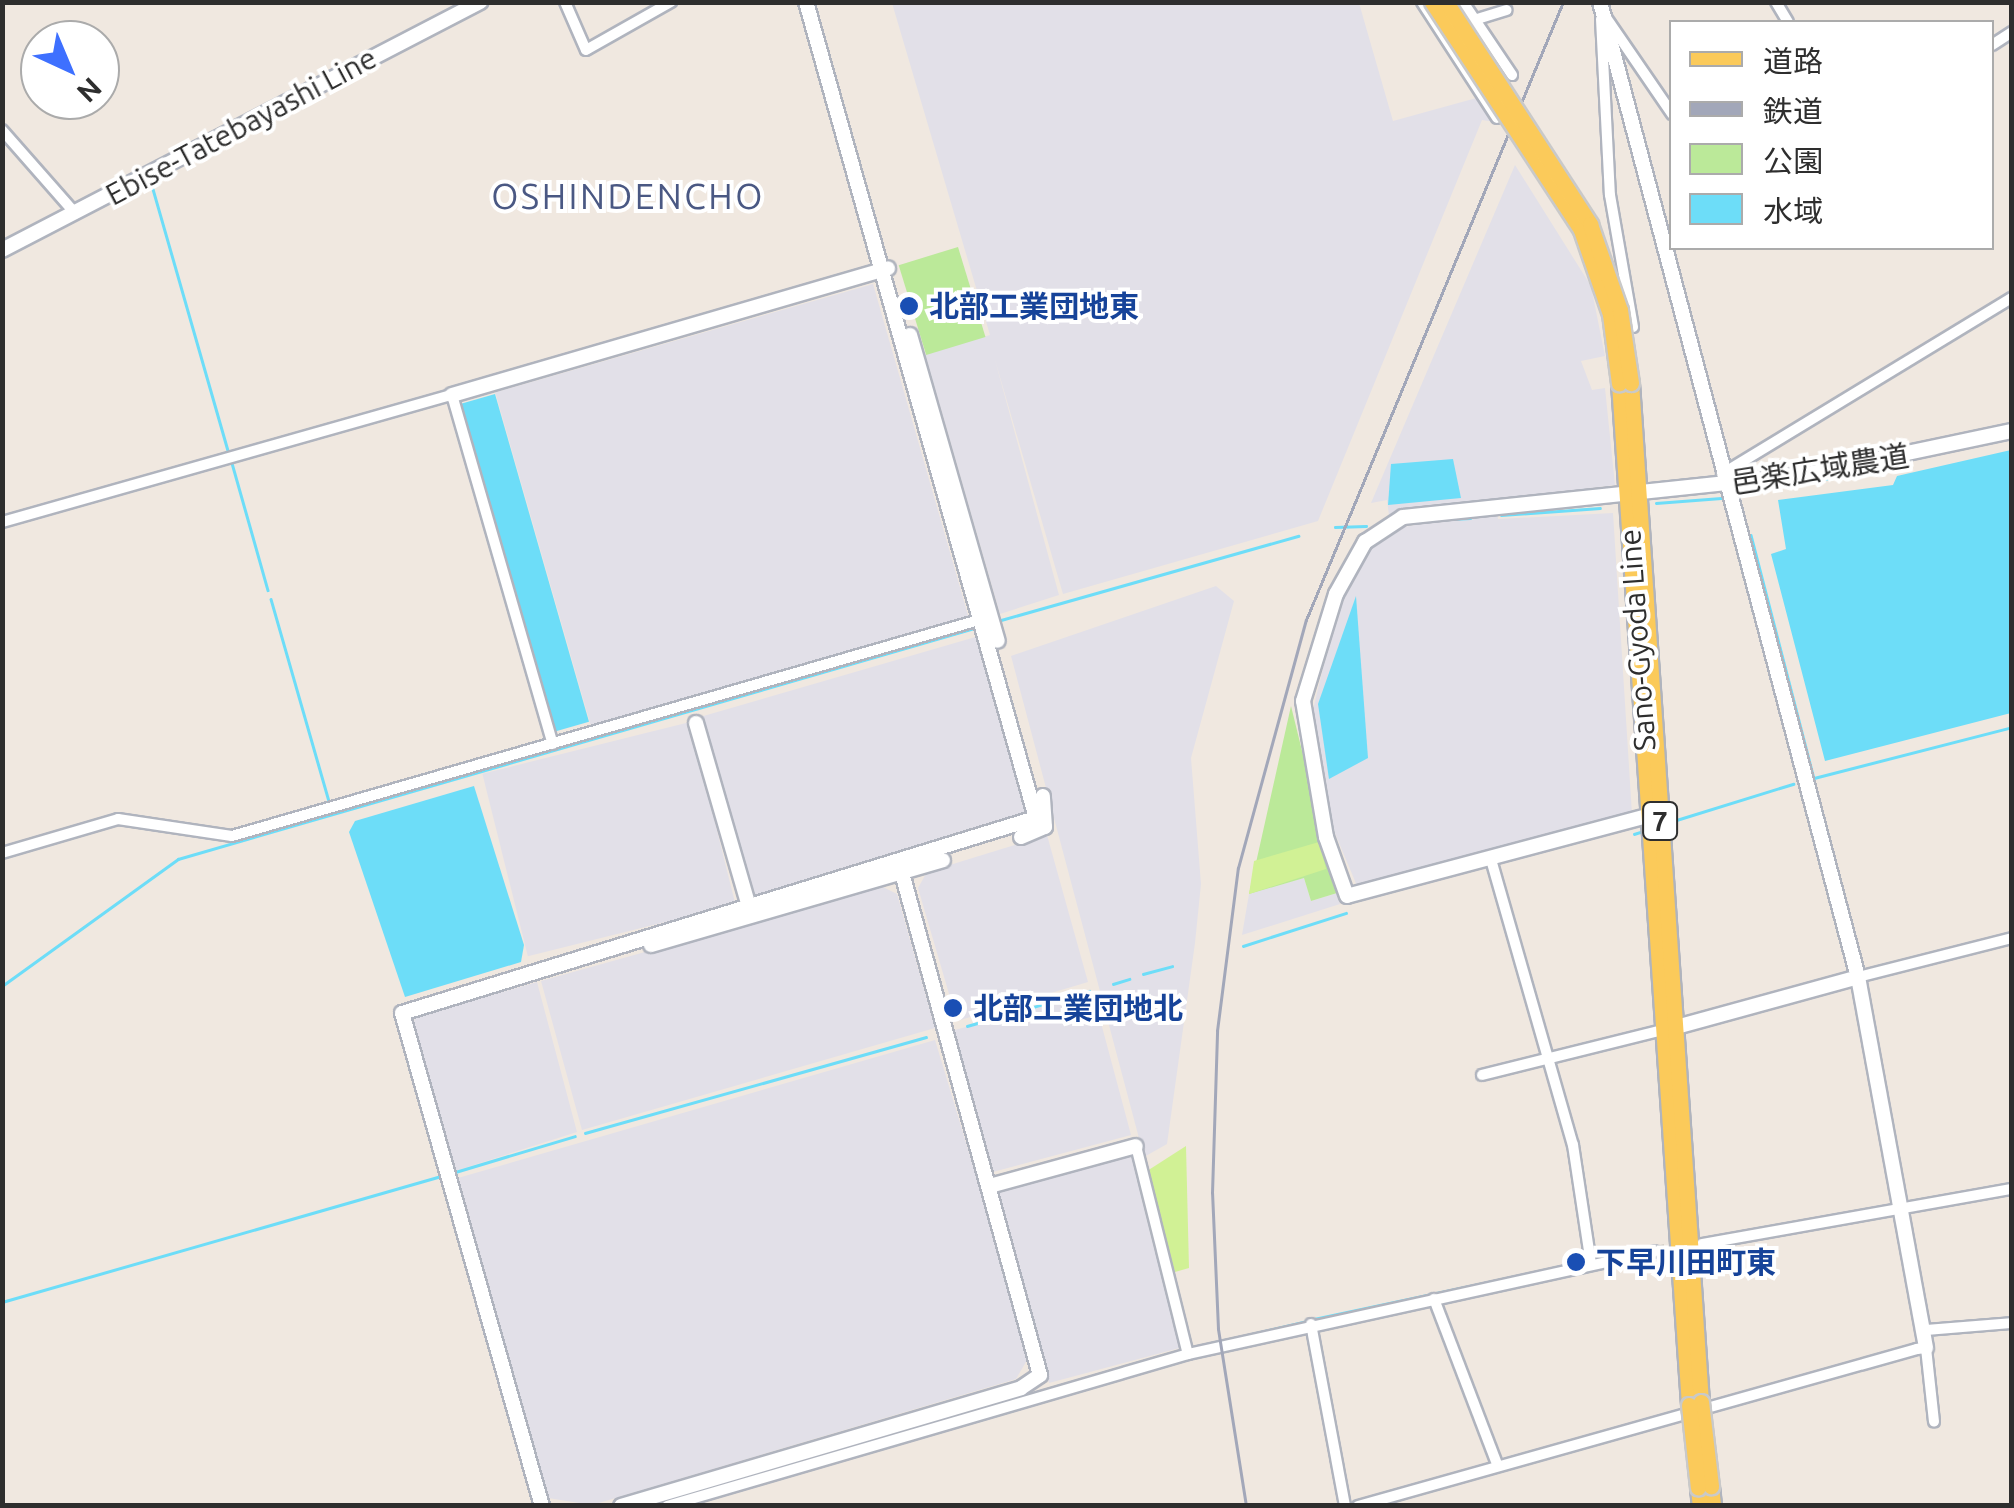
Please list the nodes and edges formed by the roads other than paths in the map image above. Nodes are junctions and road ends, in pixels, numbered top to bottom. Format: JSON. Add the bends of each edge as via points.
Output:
{"nodes":[{"id":1,"x":480,"y":2,"type":"edge"},
{"id":2,"x":565,"y":2,"type":"edge"},
{"id":3,"x":672,"y":2,"type":"edge"},
{"id":4,"x":806,"y":2,"type":"edge"},
{"id":5,"x":814,"y":2,"type":"edge"},
{"id":6,"x":1422,"y":2,"type":"edge"},
{"id":7,"x":1432,"y":2,"type":"edge"},
{"id":8,"x":1446,"y":2,"type":"edge"},
{"id":9,"x":1462,"y":2,"type":"edge"},
{"id":10,"x":1601,"y":8,"type":"edge"},
{"id":11,"x":1506,"y":10,"type":"dead end"},
{"id":12,"x":1474,"y":20,"type":"junction"},
{"id":13,"x":1512,"y":75,"type":"dead end"},
{"id":14,"x":1669,"y":110,"type":"edge"},
{"id":15,"x":1497,"y":118,"type":"dead end"},
{"id":16,"x":2,"y":130,"type":"edge"},
{"id":17,"x":75,"y":213,"type":"junction"},
{"id":18,"x":1668,"y":239,"type":"edge"},
{"id":19,"x":2,"y":250,"type":"edge"},
{"id":20,"x":1671,"y":250,"type":"edge"},
{"id":21,"x":886,"y":269,"type":"junction"},
{"id":22,"x":2012,"y":298,"type":"edge"},
{"id":23,"x":1634,"y":327,"type":"dead end"},
{"id":24,"x":1625,"y":383,"type":"junction"},
{"id":25,"x":452,"y":395,"type":"junction"},
{"id":26,"x":2012,"y":431,"type":"edge"},
{"id":27,"x":1723,"y":479,"type":"junction"},
{"id":28,"x":1633,"y":493,"type":"junction"},
{"id":29,"x":2,"y":522,"type":"edge"},
{"id":30,"x":987,"y":618,"type":"junction"},
{"id":31,"x":696,"y":724,"type":"dead end"},
{"id":32,"x":553,"y":744,"type":"junction"},
{"id":33,"x":1648,"y":816,"type":"junction"},
{"id":34,"x":2,"y":853,"type":"edge"},
{"id":35,"x":1492,"y":863,"type":"junction"},
{"id":36,"x":901,"y":868,"type":"junction"},
{"id":37,"x":750,"y":911,"type":"junction"},
{"id":38,"x":2012,"y":938,"type":"edge"},
{"id":39,"x":1858,"y":977,"type":"junction"},
{"id":40,"x":1666,"y":1029,"type":"junction"},
{"id":41,"x":1548,"y":1062,"type":"junction"},
{"id":42,"x":1482,"y":1075,"type":"dead end"},
{"id":43,"x":1136,"y":1146,"type":"joint"},
{"id":44,"x":1692,"y":1181,"type":"dead end"},
{"id":45,"x":990,"y":1186,"type":"junction"},
{"id":46,"x":2012,"y":1189,"type":"edge"},
{"id":47,"x":1907,"y":1210,"type":"junction"},
{"id":48,"x":1694,"y":1242,"type":"junction"},
{"id":49,"x":1655,"y":1251,"type":"tunnel mouth"},
{"id":50,"x":1591,"y":1264,"type":"junction"},
{"id":51,"x":1434,"y":1299,"type":"junction"},
{"id":52,"x":2012,"y":1323,"type":"edge"},
{"id":53,"x":1311,"y":1324,"type":"junction"},
{"id":54,"x":1924,"y":1330,"type":"junction"},
{"id":55,"x":1926,"y":1348,"type":"junction"},
{"id":56,"x":1188,"y":1354,"type":"junction"},
{"id":57,"x":1040,"y":1375,"type":"junction"},
{"id":58,"x":1051,"y":1391,"type":"junction"},
{"id":59,"x":1695,"y":1403,"type":"junction"},
{"id":60,"x":1934,"y":1422,"type":"dead end"},
{"id":61,"x":1498,"y":1464,"type":"junction"},
{"id":62,"x":1705,"y":1487,"type":"junction"},
{"id":63,"x":542,"y":1506,"type":"edge"},
{"id":64,"x":621,"y":1506,"type":"edge"},
{"id":65,"x":667,"y":1506,"type":"edge"},
{"id":66,"x":1345,"y":1506,"type":"edge"},
{"id":67,"x":1358,"y":1506,"type":"edge"},
{"id":68,"x":1700,"y":1506,"type":"edge"},
{"id":69,"x":1714,"y":1506,"type":"edge"}],
"edges":[{"from":1,"to":17,"type":"street","name":"Ebise-Tatebayashi Line"},
{"from":2,"to":3,"type":"street","via":[[586,50]]},
{"from":4,"to":21,"type":"street"},
{"from":5,"to":21,"type":"street"},
{"from":6,"to":15,"type":"street"},
{"from":7,"to":24,"type":"main road","name":"Sano-Gyoda Line","number":"7","bridge":true,"via":[[1581,230],[1606,298]]},
{"from":8,"to":24,"type":"main road","name":"Sano-Gyoda Line","number":"7","bridge":true,"via":[[1590,224],[1620,310]]},
{"from":9,"to":12,"type":"street"},
{"from":10,"to":14,"type":"street"},
{"from":10,"to":18,"type":"street"},
{"from":10,"to":23,"type":"street","via":[[1610,195]]},
{"from":11,"to":12,"type":"street"},
{"from":12,"to":13,"type":"street"},
{"from":16,"to":17,"type":"street"},
{"from":17,"to":19,"type":"street","name":"Ebise-Tatebayashi Line"},
{"from":20,"to":27,"type":"street"},
{"from":21,"to":25,"type":"street"},
{"from":21,"to":30,"type":"street"},
{"from":22,"to":27,"type":"street"},
{"from":24,"to":28,"type":"main road","name":"Sano-Gyoda Line","number":"7"},
{"from":25,"to":29,"type":"street"},
{"from":25,"to":32,"type":"street"},
{"from":26,"to":27,"type":"street","name":"邑楽広域農道","via":[[1881,464]]},
{"from":27,"to":28,"type":"street","name":"邑楽広域農道"},
{"from":27,"to":39,"type":"street"},
{"from":28,"to":33,"type":"main road","name":"Sano-Gyoda Line","number":"7"},
{"from":28,"to":35,"type":"street","name":"邑楽広域農道","via":[[1403,517],[1357,551],[1336,594],[1303,710],[1344,892],[1357,900]]},
{"from":28,"to":40,"type":"main road","name":"Sano-Gyoda Line","number":"7"},
{"from":30,"to":32,"type":"street"},
{"from":30,"to":36,"type":"street","via":[[1048,818],[1037,832]]},
{"from":31,"to":37,"type":"street"},
{"from":32,"to":34,"type":"street","via":[[223,838],[118,819]]},
{"from":33,"to":35,"type":"street","name":"邑楽広域農道"},
{"from":33,"to":40,"type":"main road","name":"Sano-Gyoda Line","number":"7"},
{"from":35,"to":41,"type":"street"},
{"from":36,"to":37,"type":"street"},
{"from":36,"to":45,"type":"street"},
{"from":37,"to":63,"type":"street","via":[[414,1011],[408,1037]]},
{"from":38,"to":39,"type":"street"},
{"from":39,"to":40,"type":"street"},
{"from":39,"to":47,"type":"street"},
{"from":40,"to":41,"type":"street"},
{"from":40,"to":48,"type":"main road","name":"Sano-Gyoda Line","number":"7"},
{"from":40,"to":59,"type":"main road","name":"Sano-Gyoda Line","number":"7"},
{"from":41,"to":42,"type":"street"},
{"from":41,"to":50,"type":"street","via":[[1573,1145]]},
{"from":43,"to":45,"type":"street"},
{"from":43,"to":56,"type":"street"},
{"from":44,"to":48,"type":"street"},
{"from":45,"to":57,"type":"street"},
{"from":46,"to":47,"type":"street"},
{"from":47,"to":48,"type":"street"},
{"from":47,"to":54,"type":"street"},
{"from":48,"to":59,"type":"main road","name":"Sano-Gyoda Line","number":"7"},
{"from":49,"to":50,"type":"street"},
{"from":50,"to":51,"type":"street"},
{"from":51,"to":53,"type":"street"},
{"from":51,"to":61,"type":"street"},
{"from":52,"to":54,"type":"street"},
{"from":53,"to":56,"type":"street"},
{"from":53,"to":66,"type":"street"},
{"from":54,"to":55,"type":"street"},
{"from":55,"to":60,"type":"street"},
{"from":55,"to":61,"type":"street"},
{"from":56,"to":58,"type":"street"},
{"from":57,"to":58,"type":"street"},
{"from":57,"to":64,"type":"street","via":[[1021,1388]]},
{"from":58,"to":65,"type":"street"},
{"from":59,"to":62,"type":"main road","name":"Sano-Gyoda Line","number":"7","bridge":true},
{"from":61,"to":67,"type":"street"},
{"from":62,"to":68,"type":"main road","name":"Sano-Gyoda Line","number":"7"},
{"from":62,"to":69,"type":"main road","name":"Sano-Gyoda Line","number":"7"}]}
